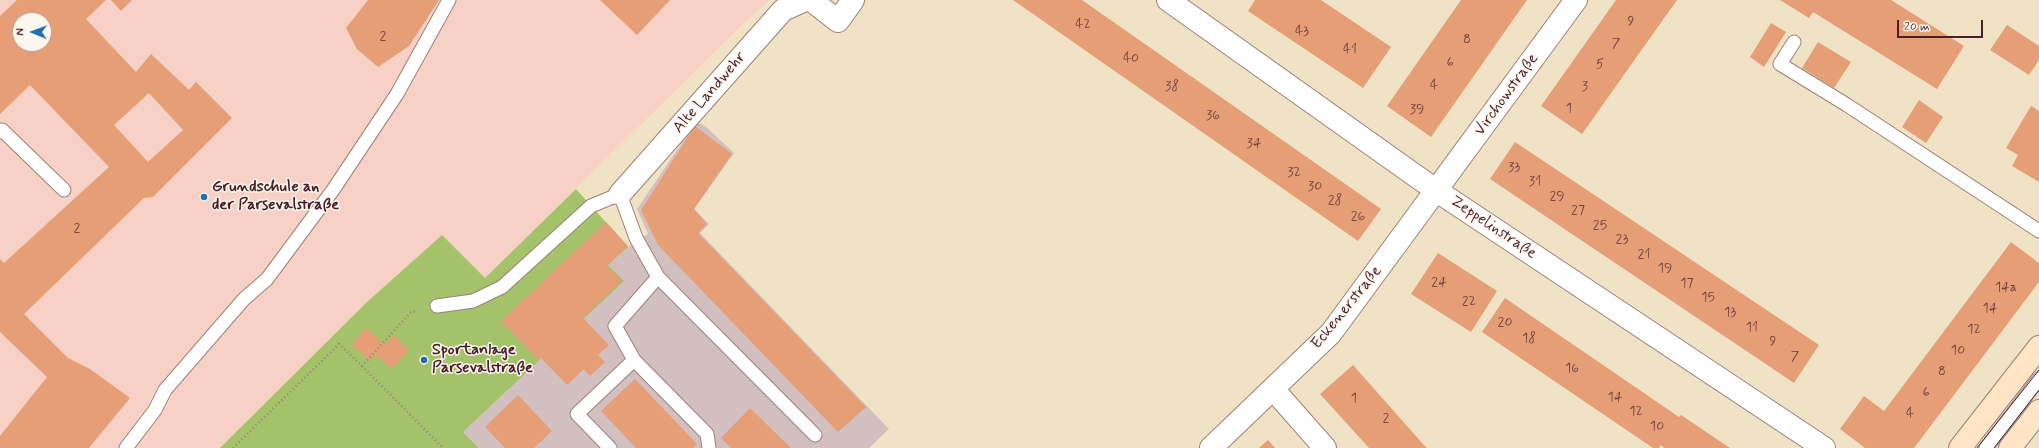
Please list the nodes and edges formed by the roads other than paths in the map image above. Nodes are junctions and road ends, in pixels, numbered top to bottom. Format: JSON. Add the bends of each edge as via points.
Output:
{"nodes":[{"id":1,"x":449,"y":0,"type":"edge"},
{"id":2,"x":805,"y":0,"type":"edge"},
{"id":3,"x":811,"y":0,"type":"edge"},
{"id":4,"x":853,"y":0,"type":"edge"},
{"id":5,"x":1168,"y":0,"type":"edge"},
{"id":6,"x":1576,"y":0,"type":"edge"},
{"id":7,"x":1794,"y":42,"type":"dead end"},
{"id":8,"x":0,"y":132,"type":"edge"},
{"id":9,"x":64,"y":190,"type":"dead end"},
{"id":10,"x":1437,"y":191,"type":"junction"},
{"id":11,"x":620,"y":194,"type":"junction"},
{"id":12,"x":2039,"y":231,"type":"edge"},
{"id":13,"x":658,"y":277,"type":"junction"},
{"id":14,"x":437,"y":306,"type":"road end"},
{"id":15,"x":2039,"y":347,"type":"edge"},
{"id":16,"x":634,"y":360,"type":"junction"},
{"id":17,"x":2039,"y":379,"type":"edge"},
{"id":18,"x":1273,"y":389,"type":"junction"},
{"id":19,"x":2039,"y":411,"type":"edge"},
{"id":20,"x":815,"y":436,"type":"dead end"},
{"id":21,"x":126,"y":448,"type":"edge"},
{"id":22,"x":610,"y":448,"type":"edge"},
{"id":23,"x":709,"y":448,"type":"edge"},
{"id":24,"x":1211,"y":448,"type":"edge"},
{"id":25,"x":1325,"y":448,"type":"edge"},
{"id":26,"x":1824,"y":448,"type":"edge"},
{"id":27,"x":1960,"y":448,"type":"edge"},
{"id":28,"x":1986,"y":448,"type":"edge"},
{"id":29,"x":2010,"y":448,"type":"edge"}],
"edges":[{"from":1,"to":21,"type":"lane","via":[[397,94],[333,190],[267,279],[244,299],[165,390],[155,410]]},
{"from":2,"to":11,"type":"street","name":"Alte Landwehr","via":[[783,10]]},
{"from":3,"to":4,"type":"street","via":[[838,21]]},
{"from":5,"to":10,"type":"street","name":"Zeppelinstraße"},
{"from":6,"to":10,"type":"street","name":"Virchowstraße"},
{"from":7,"to":12,"type":"lane","via":[[1780,64]]},
{"from":8,"to":9,"type":"lane","via":[[2,130]]},
{"from":10,"to":18,"type":"street","name":"Eckenerstraße","via":[[1331,333]]},
{"from":10,"to":26,"type":"street","name":"Zeppelinstraße"},
{"from":11,"to":13,"type":"lane","via":[[636,238]]},
{"from":11,"to":14,"type":"lane","via":[[591,206],[502,287],[473,301]]},
{"from":13,"to":16,"type":"lane","via":[[615,326]]},
{"from":13,"to":20,"type":"lane"},
{"from":15,"to":27,"type":"main road"},
{"from":16,"to":22,"type":"lane","via":[[577,414]]},
{"from":16,"to":23,"type":"lane","via":[[707,434]]},
{"from":17,"to":28,"type":"lane"},
{"from":18,"to":24,"type":"street","name":"Eckenerstraße"},
{"from":18,"to":25,"type":"street"},
{"from":19,"to":29,"type":"main road"}]}
